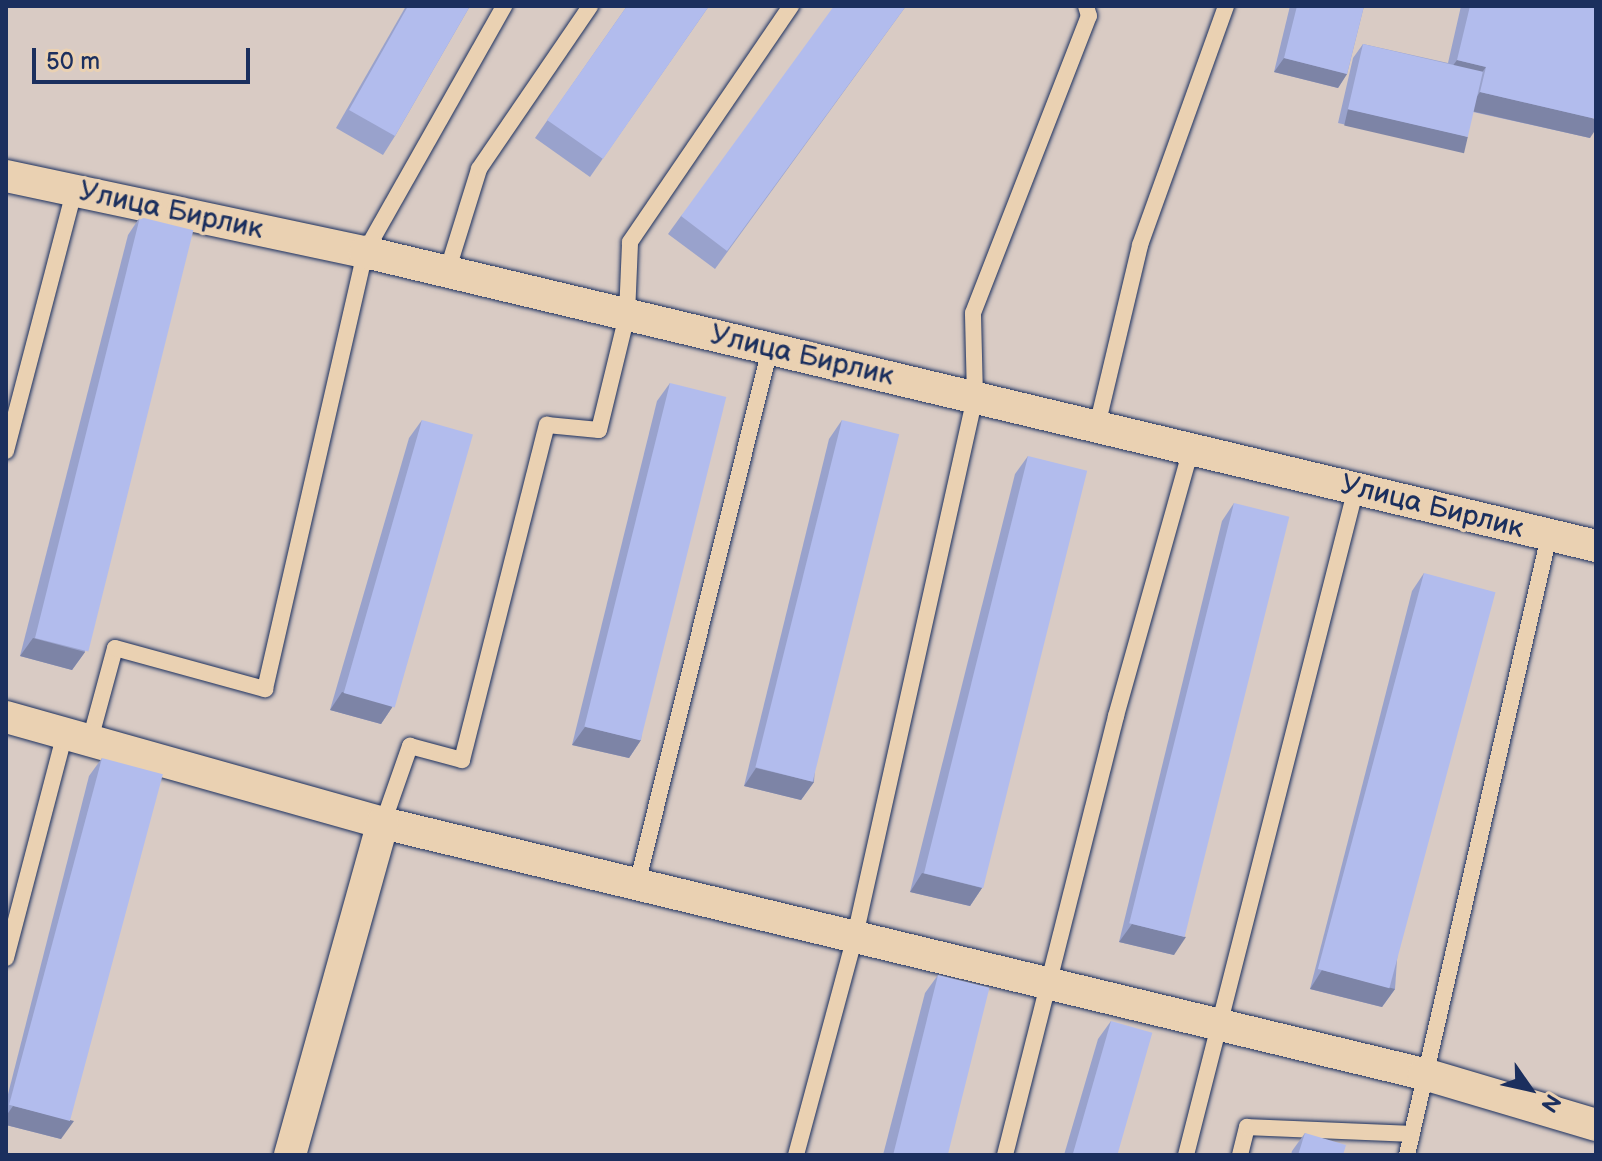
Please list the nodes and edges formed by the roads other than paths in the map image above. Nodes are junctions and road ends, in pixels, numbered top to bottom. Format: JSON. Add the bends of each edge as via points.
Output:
{"nodes":[{"id":1,"x":504,"y":6,"type":"edge"},
{"id":2,"x":590,"y":6,"type":"edge"},
{"id":3,"x":791,"y":6,"type":"edge"},
{"id":4,"x":1086,"y":6,"type":"edge"},
{"id":5,"x":1226,"y":6,"type":"edge"},
{"id":6,"x":6,"y":176,"type":"edge"},
{"id":7,"x":74,"y":191,"type":"junction"},
{"id":8,"x":365,"y":252,"type":"junction"},
{"id":9,"x":447,"y":272,"type":"junction"},
{"id":10,"x":627,"y":315,"type":"junction"},
{"id":11,"x":770,"y":349,"type":"junction"},
{"id":12,"x":975,"y":397,"type":"junction"},
{"id":13,"x":1097,"y":426,"type":"junction"},
{"id":14,"x":1191,"y":449,"type":"junction"},
{"id":15,"x":6,"y":451,"type":"edge"},
{"id":16,"x":1356,"y":488,"type":"junction"},
{"id":17,"x":1549,"y":536,"type":"junction"},
{"id":18,"x":1596,"y":546,"type":"edge"},
{"id":19,"x":6,"y":717,"type":"edge"},
{"id":20,"x":78,"y":737,"type":"junction"},
{"id":21,"x":383,"y":823,"type":"junction"},
{"id":22,"x":637,"y":884,"type":"junction"},
{"id":23,"x":855,"y":936,"type":"junction"},
{"id":24,"x":6,"y":958,"type":"edge"},
{"id":25,"x":1048,"y":984,"type":"junction"},
{"id":26,"x":1221,"y":1028,"type":"junction"},
{"id":27,"x":1424,"y":1074,"type":"junction"},
{"id":28,"x":1596,"y":1125,"type":"edge"},
{"id":29,"x":1412,"y":1134,"type":"junction"},
{"id":30,"x":290,"y":1155,"type":"edge"},
{"id":31,"x":796,"y":1155,"type":"edge"},
{"id":32,"x":1005,"y":1155,"type":"edge"},
{"id":33,"x":1186,"y":1155,"type":"edge"},
{"id":34,"x":1240,"y":1155,"type":"edge"},
{"id":35,"x":1407,"y":1155,"type":"edge"}],
"edges":[{"from":1,"to":8,"type":"lane"},
{"from":2,"to":9,"type":"lane","via":[[479,169]]},
{"from":3,"to":10,"type":"lane","via":[[630,242]]},
{"from":4,"to":12,"type":"lane","via":[[1089,16],[973,313]]},
{"from":5,"to":13,"type":"lane","via":[[1140,245]]},
{"from":6,"to":7,"type":"street","name":"Улица Бирлик"},
{"from":7,"to":8,"type":"street","name":"Улица Бирлик"},
{"from":7,"to":15,"type":"lane"},
{"from":8,"to":9,"type":"street","name":"Улица Бирлик"},
{"from":8,"to":20,"type":"lane","via":[[265,689],[115,648]]},
{"from":9,"to":10,"type":"street","name":"Улица Бирлик"},
{"from":10,"to":11,"type":"street","name":"Улица Бирлик"},
{"from":10,"to":21,"type":"lane","via":[[599,430],[547,425],[462,760],[410,746]]},
{"from":11,"to":12,"type":"street","name":"Улица Бирлик"},
{"from":11,"to":22,"type":"lane"},
{"from":12,"to":13,"type":"street","name":"Улица Бирлик"},
{"from":12,"to":23,"type":"lane"},
{"from":13,"to":14,"type":"street","name":"Улица Бирлик"},
{"from":14,"to":16,"type":"street","name":"Улица Бирлик"},
{"from":14,"to":25,"type":"lane"},
{"from":16,"to":17,"type":"street","name":"Улица Бирлик"},
{"from":16,"to":26,"type":"lane"},
{"from":17,"to":18,"type":"street","name":"Улица Бирлик"},
{"from":17,"to":27,"type":"lane"},
{"from":19,"to":20,"type":"street"},
{"from":20,"to":21,"type":"street"},
{"from":20,"to":24,"type":"lane"},
{"from":21,"to":22,"type":"street"},
{"from":21,"to":30,"type":"street"},
{"from":22,"to":23,"type":"street"},
{"from":23,"to":25,"type":"street"},
{"from":23,"to":31,"type":"lane"},
{"from":25,"to":26,"type":"street"},
{"from":25,"to":32,"type":"lane"},
{"from":26,"to":27,"type":"street"},
{"from":26,"to":33,"type":"lane"},
{"from":27,"to":28,"type":"street"},
{"from":27,"to":29,"type":"lane"},
{"from":29,"to":34,"type":"lane","via":[[1247,1127]]},
{"from":29,"to":35,"type":"lane"}]}
